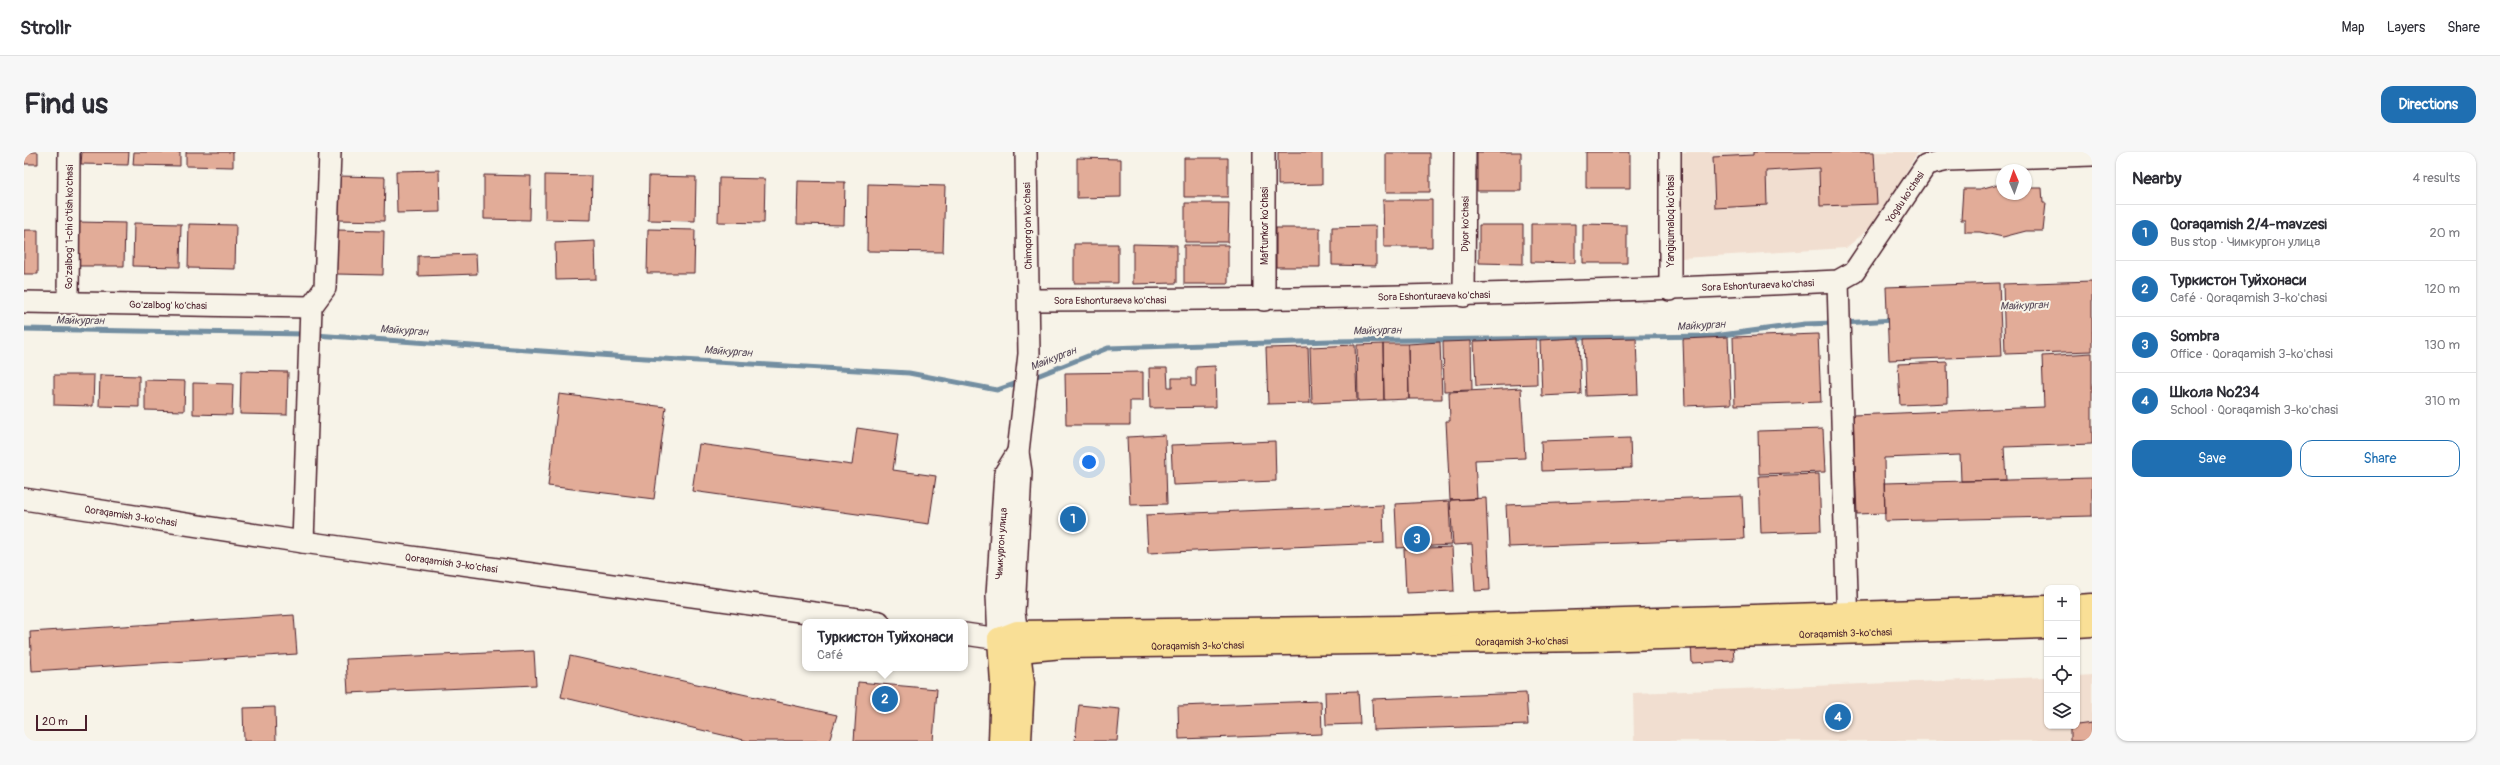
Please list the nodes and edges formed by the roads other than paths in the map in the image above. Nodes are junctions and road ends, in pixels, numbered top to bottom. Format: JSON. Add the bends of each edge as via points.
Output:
{"nodes":[{"id":1,"x":69,"y":152,"type":"edge"},
{"id":2,"x":330,"y":152,"type":"edge"},
{"id":3,"x":1026,"y":152,"type":"edge"},
{"id":4,"x":1264,"y":152,"type":"edge"},
{"id":5,"x":1465,"y":152,"type":"edge"},
{"id":6,"x":1670,"y":152,"type":"edge"},
{"id":7,"x":2092,"y":155,"type":"edge"},
{"id":8,"x":1838,"y":281,"type":"junction"},
{"id":9,"x":1670,"y":290,"type":"junction"},
{"id":10,"x":1464,"y":296,"type":"junction"},
{"id":11,"x":1029,"y":300,"type":"junction"},
{"id":12,"x":1264,"y":300,"type":"junction"},
{"id":13,"x":24,"y":302,"type":"edge"},
{"id":14,"x":68,"y":302,"type":"junction"},
{"id":15,"x":311,"y":307,"type":"junction"},
{"id":16,"x":24,"y":499,"type":"edge"},
{"id":17,"x":303,"y":542,"type":"junction"},
{"id":18,"x":2092,"y":605,"type":"edge"},
{"id":19,"x":2080,"y":606,"type":"edge"},
{"id":20,"x":2044,"y":607,"type":"edge"},
{"id":21,"x":857,"y":619,"type":"edge"},
{"id":22,"x":1847,"y":623,"type":"junction"},
{"id":23,"x":2080,"y":626,"type":"edge"},
{"id":24,"x":2092,"y":626,"type":"edge"},
{"id":25,"x":2044,"y":627,"type":"edge"},
{"id":26,"x":968,"y":634,"type":"edge"},
{"id":27,"x":1012,"y":641,"type":"junction"},
{"id":28,"x":1000,"y":741,"type":"edge"},
{"id":29,"x":1020,"y":741,"type":"edge"}],
"edges":[{"from":1,"to":14,"type":"street","name":"Go'zalbog' 1-chi o'tish ko'chasi"},
{"from":2,"to":15,"type":"street","via":[[325,288]]},
{"from":3,"to":11,"type":"street","name":"Chimqorg'on ko'chasi"},
{"from":4,"to":12,"type":"street","name":"Maftunkor ko'chasi"},
{"from":5,"to":10,"type":"street","name":"Diyor ko'chasi"},
{"from":6,"to":9,"type":"street","name":"Yangiqumaloq ko'chasi"},
{"from":7,"to":8,"type":"street","name":"Yogdu ko'chasi","via":[[1948,160],[1926,165],[1854,272]]},
{"from":8,"to":9,"type":"street","name":"Sora Eshonturaeva ko'chasi"},
{"from":8,"to":22,"type":"street"},
{"from":9,"to":10,"type":"street","name":"Sora Eshonturaeva ko'chasi"},
{"from":10,"to":12,"type":"street","name":"Sora Eshonturaeva ko'chasi"},
{"from":11,"to":12,"type":"street","name":"Sora Eshonturaeva ko'chasi"},
{"from":11,"to":27,"type":"street","name":"Чимкургон улица","via":[[1027,382],[1018,452],[1021,472]]},
{"from":13,"to":14,"type":"street","name":"Go'zalbog' ko'chasi"},
{"from":14,"to":15,"type":"street","name":"Go'zalbog' ko'chasi"},
{"from":15,"to":17,"type":"street"},
{"from":16,"to":17,"type":"street","name":"Qoraqamish 3-ko'chasi"},
{"from":17,"to":21,"type":"street","name":"Qoraqamish 3-ko'chasi"},
{"from":18,"to":19,"type":"main road"},
{"from":20,"to":22,"type":"main road","name":"Qoraqamish 3-ko'chasi"},
{"from":22,"to":25,"type":"main road","name":"Qoraqamish 3-ko'chasi"},
{"from":22,"to":27,"type":"main road","name":"Qoraqamish 3-ko'chasi","via":[[1591,640],[1063,647]]},
{"from":23,"to":24,"type":"main road"},
{"from":26,"to":27,"type":"street","name":"Qoraqamish 3-ko'chasi"},
{"from":27,"to":28,"type":"main road","via":[[1002,683]]},
{"from":27,"to":29,"type":"main road","via":[[1023,706]]}]}
